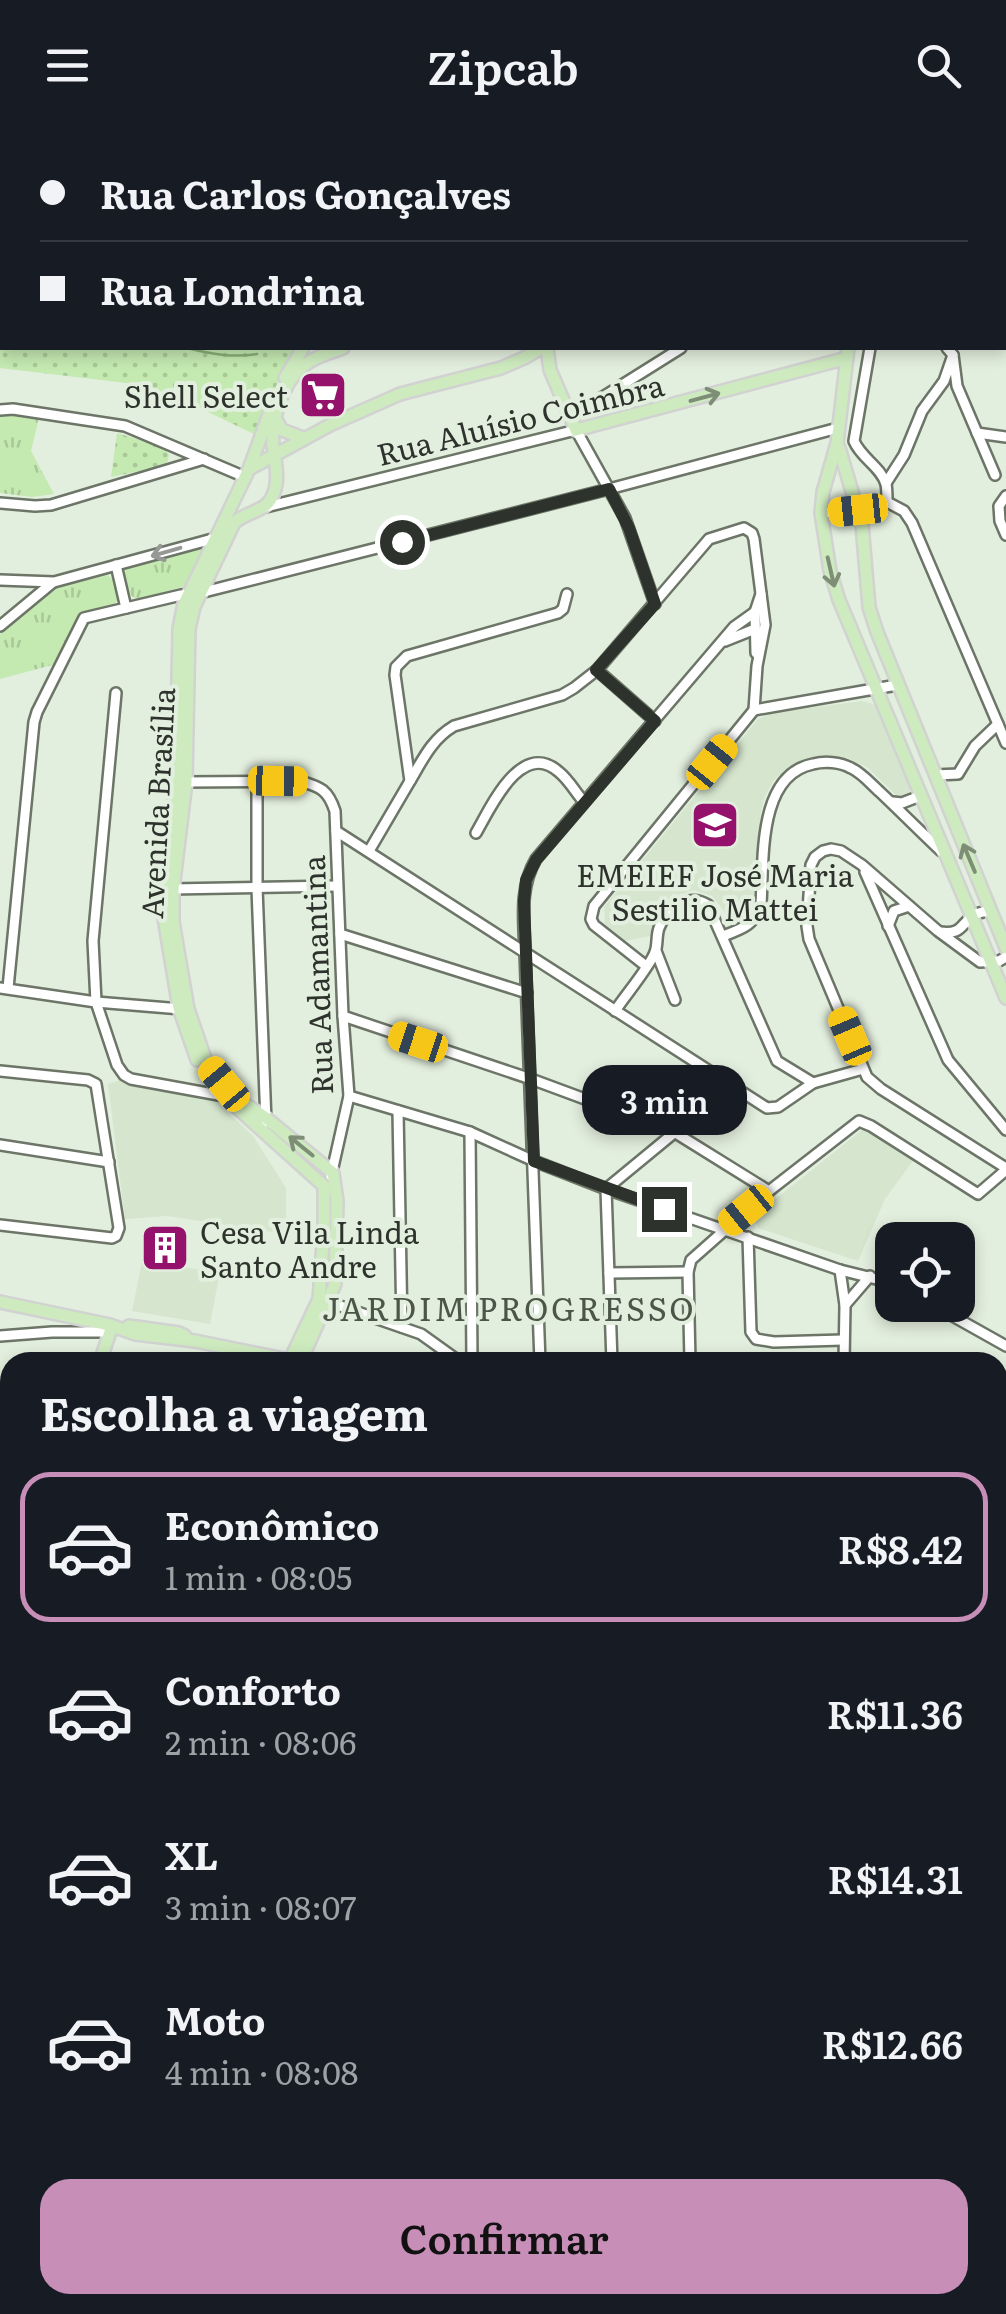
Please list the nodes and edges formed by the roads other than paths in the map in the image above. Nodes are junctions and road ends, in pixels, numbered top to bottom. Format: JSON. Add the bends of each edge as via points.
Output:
{"nodes":[{"id":1,"x":302,"y":350,"type":"edge"},
{"id":2,"x":322,"y":350,"type":"edge"},
{"id":3,"x":540,"y":350,"type":"edge"},
{"id":4,"x":545,"y":350,"type":"edge"},
{"id":5,"x":678,"y":350,"type":"edge"},
{"id":6,"x":870,"y":350,"type":"edge"},
{"id":7,"x":950,"y":351,"type":"edge"},
{"id":8,"x":847,"y":353,"type":"edge"},
{"id":9,"x":524,"y":358,"type":"junction"},
{"id":10,"x":550,"y":370,"type":"junction"},
{"id":11,"x":0,"y":410,"type":"edge"},
{"id":12,"x":276,"y":418,"type":"junction"},
{"id":13,"x":574,"y":424,"type":"junction"},
{"id":14,"x":838,"y":428,"type":"junction"},
{"id":15,"x":976,"y":430,"type":"junction"},
{"id":16,"x":1006,"y":436,"type":"edge"},
{"id":17,"x":303,"y":438,"type":"junction"},
{"id":18,"x":837,"y":442,"type":"junction"},
{"id":19,"x":178,"y":448,"type":"junction"},
{"id":20,"x":274,"y":453,"type":"junction"},
{"id":21,"x":204,"y":459,"type":"junction"},
{"id":22,"x":170,"y":470,"type":"junction"},
{"id":23,"x":995,"y":475,"type":"dead end"},
{"id":24,"x":245,"y":476,"type":"junction"},
{"id":25,"x":886,"y":484,"type":"junction"},
{"id":26,"x":609,"y":489,"type":"junction"},
{"id":27,"x":1006,"y":496,"type":"edge"},
{"id":28,"x":887,"y":502,"type":"junction"},
{"id":29,"x":0,"y":503,"type":"edge"},
{"id":30,"x":259,"y":509,"type":"junction"},
{"id":31,"x":858,"y":510,"type":"junction"},
{"id":32,"x":821,"y":513,"type":"junction"},
{"id":33,"x":1006,"y":535,"type":"edge"},
{"id":34,"x":216,"y":538,"type":"junction"},
{"id":35,"x":116,"y":566,"type":"junction"},
{"id":36,"x":207,"y":579,"type":"junction"},
{"id":37,"x":1,"y":580,"type":"edge"},
{"id":38,"x":54,"y":582,"type":"junction"},
{"id":39,"x":218,"y":588,"type":"junction"},
{"id":40,"x":762,"y":590,"type":"junction"},
{"id":41,"x":194,"y":593,"type":"junction"},
{"id":42,"x":567,"y":594,"type":"dead end"},
{"id":43,"x":30,"y":600,"type":"junction"},
{"id":44,"x":655,"y":604,"type":"junction"},
{"id":45,"x":126,"y":608,"type":"junction"},
{"id":46,"x":756,"y":612,"type":"junction"},
{"id":47,"x":0,"y":626,"type":"edge"},
{"id":48,"x":755,"y":629,"type":"junction"},
{"id":49,"x":723,"y":642,"type":"junction"},
{"id":50,"x":757,"y":666,"type":"junction"},
{"id":51,"x":596,"y":670,"type":"junction"},
{"id":52,"x":897,"y":685,"type":"junction"},
{"id":53,"x":877,"y":688,"type":"junction"},
{"id":54,"x":116,"y":693,"type":"dead end"},
{"id":55,"x":754,"y":710,"type":"junction"},
{"id":56,"x":655,"y":721,"type":"junction"},
{"id":57,"x":998,"y":724,"type":"junction"},
{"id":58,"x":1006,"y":743,"type":"edge"},
{"id":59,"x":935,"y":775,"type":"junction"},
{"id":60,"x":257,"y":781,"type":"junction"},
{"id":61,"x":181,"y":782,"type":"junction"},
{"id":62,"x":410,"y":782,"type":"junction"},
{"id":63,"x":920,"y":796,"type":"junction"},
{"id":64,"x":584,"y":802,"type":"junction"},
{"id":65,"x":890,"y":802,"type":"junction"},
{"id":66,"x":336,"y":831,"type":"junction"},
{"id":67,"x":476,"y":833,"type":"dead end"},
{"id":68,"x":369,"y":850,"type":"junction"},
{"id":69,"x":946,"y":855,"type":"junction"},
{"id":70,"x":862,"y":865,"type":"junction"},
{"id":71,"x":337,"y":886,"type":"junction"},
{"id":72,"x":257,"y":888,"type":"junction"},
{"id":73,"x":168,"y":889,"type":"junction"},
{"id":74,"x":895,"y":894,"type":"junction"},
{"id":75,"x":880,"y":906,"type":"junction"},
{"id":76,"x":909,"y":906,"type":"junction"},
{"id":77,"x":990,"y":910,"type":"junction"},
{"id":78,"x":972,"y":915,"type":"junction"},
{"id":79,"x":888,"y":926,"type":"junction"},
{"id":80,"x":938,"y":931,"type":"junction"},
{"id":81,"x":340,"y":934,"type":"junction"},
{"id":82,"x":723,"y":936,"type":"junction"},
{"id":83,"x":1006,"y":948,"type":"edge"},
{"id":84,"x":656,"y":951,"type":"junction"},
{"id":85,"x":525,"y":953,"type":"junction"},
{"id":86,"x":1006,"y":958,"type":"edge"},
{"id":87,"x":991,"y":962,"type":"junction"},
{"id":88,"x":646,"y":966,"type":"junction"},
{"id":89,"x":4,"y":988,"type":"edge"},
{"id":90,"x":527,"y":993,"type":"junction"},
{"id":91,"x":1006,"y":998,"type":"edge"},
{"id":92,"x":676,"y":1000,"type":"dead end"},
{"id":93,"x":96,"y":1002,"type":"junction"},
{"id":94,"x":184,"y":1009,"type":"junction"},
{"id":95,"x":615,"y":1011,"type":"junction"},
{"id":96,"x":343,"y":1016,"type":"junction"},
{"id":97,"x":864,"y":1069,"type":"junction"},
{"id":98,"x":0,"y":1071,"type":"edge"},
{"id":99,"x":530,"y":1079,"type":"junction"},
{"id":100,"x":813,"y":1083,"type":"junction"},
{"id":101,"x":731,"y":1086,"type":"junction"},
{"id":102,"x":224,"y":1096,"type":"junction"},
{"id":103,"x":348,"y":1096,"type":"junction"},
{"id":104,"x":264,"y":1100,"type":"junction"},
{"id":105,"x":244,"y":1103,"type":"junction"},
{"id":106,"x":398,"y":1111,"type":"junction"},
{"id":107,"x":266,"y":1118,"type":"junction"},
{"id":108,"x":1006,"y":1130,"type":"edge"},
{"id":109,"x":470,"y":1132,"type":"junction"},
{"id":110,"x":674,"y":1132,"type":"junction"},
{"id":111,"x":266,"y":1135,"type":"junction"},
{"id":112,"x":0,"y":1146,"type":"edge"},
{"id":113,"x":534,"y":1161,"type":"junction"},
{"id":114,"x":109,"y":1162,"type":"junction"},
{"id":115,"x":1006,"y":1169,"type":"edge"},
{"id":116,"x":333,"y":1173,"type":"junction"},
{"id":117,"x":324,"y":1186,"type":"junction"},
{"id":118,"x":606,"y":1189,"type":"junction"},
{"id":119,"x":769,"y":1191,"type":"junction"},
{"id":120,"x":0,"y":1225,"type":"edge"},
{"id":121,"x":724,"y":1229,"type":"junction"},
{"id":122,"x":748,"y":1238,"type":"junction"},
{"id":123,"x":840,"y":1270,"type":"junction"},
{"id":124,"x":688,"y":1272,"type":"junction"},
{"id":125,"x":609,"y":1273,"type":"junction"},
{"id":126,"x":870,"y":1276,"type":"junction"},
{"id":127,"x":875,"y":1278,"type":"edge"},
{"id":128,"x":324,"y":1300,"type":"junction"},
{"id":129,"x":0,"y":1302,"type":"edge"},
{"id":130,"x":845,"y":1305,"type":"junction"},
{"id":131,"x":963,"y":1322,"type":"edge"},
{"id":132,"x":402,"y":1327,"type":"junction"},
{"id":133,"x":110,"y":1329,"type":"junction"},
{"id":134,"x":0,"y":1336,"type":"edge"},
{"id":135,"x":843,"y":1340,"type":"junction"},
{"id":136,"x":1006,"y":1346,"type":"edge"},
{"id":137,"x":103,"y":1352,"type":"edge"},
{"id":138,"x":233,"y":1352,"type":"edge"},
{"id":139,"x":303,"y":1352,"type":"edge"},
{"id":140,"x":446,"y":1352,"type":"edge"},
{"id":141,"x":472,"y":1352,"type":"edge"},
{"id":142,"x":540,"y":1352,"type":"edge"},
{"id":143,"x":612,"y":1352,"type":"edge"},
{"id":144,"x":690,"y":1352,"type":"edge"},
{"id":145,"x":844,"y":1352,"type":"edge"}],
"edges":[{"from":1,"to":24,"type":"main road","name":"Avenida Brasília"},
{"from":2,"to":12,"type":"main road","name":"Avenida Brasília","via":[[295,374]]},
{"from":3,"to":9,"type":"main road"},
{"from":4,"to":10,"type":"main road"},
{"from":5,"to":13,"type":"street"},
{"from":6,"to":25,"type":"street","via":[[854,441]]},
{"from":7,"to":15,"type":"street","via":[[956,386]]},
{"from":7,"to":25,"type":"street","via":[[948,373]]},
{"from":13,"to":8,"type":"main road","name":"Rua Aluísio Coimbra","one_way":true},
{"from":8,"to":14,"type":"main road"},
{"from":9,"to":10,"type":"main road"},
{"from":9,"to":17,"type":"main road","via":[[400,394]]},
{"from":10,"to":13,"type":"main road"},
{"from":11,"to":19,"type":"street","via":[[118,424]]},
{"from":12,"to":17,"type":"main road","via":[[282,430]]},
{"from":12,"to":20,"type":"main road","name":"Avenida Brasília"},
{"from":13,"to":26,"type":"street"},
{"from":13,"to":30,"type":"street","name":"Rua Aluísio Coimbra"},
{"from":14,"to":18,"type":"main road"},
{"from":14,"to":26,"type":"street"},
{"from":15,"to":16,"type":"street"},
{"from":15,"to":23,"type":"street"},
{"from":17,"to":20,"type":"main road"},
{"from":18,"to":31,"type":"main road"},
{"from":18,"to":32,"type":"main road"},
{"from":19,"to":21,"type":"street"},
{"from":19,"to":22,"type":"street"},
{"from":20,"to":24,"type":"main road"},
{"from":20,"to":30,"type":"main road","name":"Avenida Brasília","via":[[276,482],[271,500]]},
{"from":21,"to":22,"type":"street"},
{"from":21,"to":24,"type":"street"},
{"from":22,"to":29,"type":"street","via":[[50,505]]},
{"from":24,"to":30,"type":"main road","via":[[244,500]]},
{"from":24,"to":34,"type":"main road","name":"Avenida Brasília"},
{"from":25,"to":28,"type":"street"},
{"from":26,"to":39,"type":"street"},
{"from":26,"to":44,"type":"street"},
{"from":27,"to":33,"type":"street","via":[[999,506]]},
{"from":28,"to":31,"type":"street"},
{"from":28,"to":57,"type":"street","via":[[912,523]]},
{"from":30,"to":36,"type":"main road","name":"Avenida Brasília","via":[[234,523]]},
{"from":31,"to":32,"type":"street"},
{"from":31,"to":52,"type":"main road","via":[[869,606]]},
{"from":32,"to":53,"type":"main road","one_way":true,"via":[[834,586]]},
{"from":34,"to":35,"type":"street","one_way":true},
{"from":34,"to":41,"type":"main road","name":"Avenida Brasília"},
{"from":35,"to":38,"type":"street"},
{"from":35,"to":45,"type":"street"},
{"from":36,"to":39,"type":"street"},
{"from":36,"to":41,"type":"main road","name":"Avenida Brasília"},
{"from":37,"to":38,"type":"street"},
{"from":37,"to":43,"type":"street"},
{"from":38,"to":43,"type":"street"},
{"from":39,"to":41,"type":"street"},
{"from":40,"to":44,"type":"street","via":[[754,539],[744,528],[708,539]]},
{"from":40,"to":46,"type":"street"},
{"from":40,"to":50,"type":"street","via":[[765,625]]},
{"from":41,"to":45,"type":"street"},
{"from":41,"to":61,"type":"main road","name":"Avenida Brasília","via":[[179,628]]},
{"from":42,"to":62,"type":"street","via":[[558,613],[408,656],[396,667]]},
{"from":43,"to":47,"type":"street"},
{"from":44,"to":51,"type":"street"},
{"from":45,"to":89,"type":"street","via":[[81,621],[36,712]]},
{"from":46,"to":48,"type":"street"},
{"from":46,"to":49,"type":"street"},
{"from":48,"to":49,"type":"street"},
{"from":48,"to":50,"type":"street"},
{"from":49,"to":56,"type":"street"},
{"from":50,"to":55,"type":"street"},
{"from":51,"to":56,"type":"street"},
{"from":51,"to":62,"type":"street","via":[[562,695],[454,726],[430,745]]},
{"from":52,"to":53,"type":"street"},
{"from":52,"to":59,"type":"main road"},
{"from":53,"to":55,"type":"street"},
{"from":53,"to":63,"type":"main road"},
{"from":54,"to":93,"type":"street","via":[[93,940]]},
{"from":55,"to":88,"type":"street","via":[[594,906],[594,925]]},
{"from":56,"to":64,"type":"street"},
{"from":57,"to":58,"type":"street"},
{"from":57,"to":59,"type":"street","via":[[958,774]]},
{"from":77,"to":59,"type":"main road","one_way":true},
{"from":60,"to":61,"type":"street","name":"Rua Adamantina"},
{"from":60,"to":66,"type":"street","name":"Rua Adamantina","via":[[318,786],[330,797]]},
{"from":60,"to":72,"type":"street"},
{"from":61,"to":73,"type":"main road","name":"Avenida Brasília"},
{"from":62,"to":68,"type":"street"},
{"from":63,"to":65,"type":"street"},
{"from":63,"to":69,"type":"main road"},
{"from":64,"to":67,"type":"street","via":[[554,768],[531,765],[507,780]]},
{"from":64,"to":85,"type":"street","via":[[526,880]]},
{"from":65,"to":69,"type":"street"},
{"from":65,"to":82,"type":"street","via":[[842,764],[815,763],[794,772],[768,811],[757,917]]},
{"from":66,"to":68,"type":"street"},
{"from":66,"to":71,"type":"street","name":"Rua Adamantina"},
{"from":68,"to":85,"type":"street"},
{"from":69,"to":78,"type":"main road"},
{"from":70,"to":74,"type":"street"},
{"from":70,"to":75,"type":"street"},
{"from":70,"to":97,"type":"street","via":[[841,850],[815,857],[807,926]]},
{"from":71,"to":72,"type":"street"},
{"from":71,"to":81,"type":"street","name":"Rua Adamantina"},
{"from":72,"to":73,"type":"street"},
{"from":72,"to":104,"type":"street"},
{"from":73,"to":94,"type":"main road","name":"Avenida Brasília","via":[[163,912]]},
{"from":74,"to":75,"type":"street"},
{"from":74,"to":76,"type":"street"},
{"from":75,"to":79,"type":"street"},
{"from":76,"to":79,"type":"street","via":[[894,911]]},
{"from":76,"to":80,"type":"street"},
{"from":77,"to":78,"type":"street"},
{"from":77,"to":83,"type":"main road"},
{"from":78,"to":80,"type":"street","via":[[955,932]]},
{"from":78,"to":87,"type":"main road"},
{"from":79,"to":108,"type":"street","via":[[948,1060]]},
{"from":80,"to":87,"type":"street","via":[[980,962]]},
{"from":81,"to":90,"type":"street"},
{"from":81,"to":96,"type":"street","name":"Rua Adamantina"},
{"from":82,"to":84,"type":"street","via":[[708,904],[690,899],[661,923]]},
{"from":82,"to":100,"type":"street","via":[[777,1061]]},
{"from":84,"to":88,"type":"street"},
{"from":84,"to":92,"type":"street"},
{"from":85,"to":90,"type":"street"},
{"from":85,"to":95,"type":"street"},
{"from":86,"to":87,"type":"street"},
{"from":87,"to":91,"type":"main road"},
{"from":88,"to":95,"type":"street"},
{"from":89,"to":93,"type":"street"},
{"from":90,"to":99,"type":"street"},
{"from":93,"to":94,"type":"street"},
{"from":93,"to":102,"type":"street","via":[[124,1075]]},
{"from":94,"to":102,"type":"main road","name":"Avenida Brasília","via":[[198,1062]]},
{"from":94,"to":105,"type":"main road","name":"Avenida Brasília","via":[[207,1064]]},
{"from":95,"to":101,"type":"street"},
{"from":96,"to":99,"type":"street"},
{"from":96,"to":103,"type":"street","name":"Rua Adamantina"},
{"from":97,"to":100,"type":"street"},
{"from":97,"to":115,"type":"street","via":[[872,1083]]},
{"from":98,"to":114,"type":"street","via":[[93,1082]]},
{"from":99,"to":110,"type":"street"},
{"from":99,"to":113,"type":"street"},
{"from":100,"to":101,"type":"street","via":[[773,1109]]},
{"from":101,"to":110,"type":"street"},
{"from":102,"to":111,"type":"main road","name":"Avenida Brasília"},
{"from":103,"to":106,"type":"street"},
{"from":103,"to":116,"type":"street","name":"Rua Adamantina"},
{"from":104,"to":105,"type":"street"},
{"from":104,"to":107,"type":"street"},
{"from":105,"to":107,"type":"main road","name":"Avenida Brasília"},
{"from":106,"to":109,"type":"street"},
{"from":106,"to":132,"type":"street"},
{"from":107,"to":111,"type":"street"},
{"from":116,"to":107,"type":"main road","name":"Avenida Brasília","one_way":true},
{"from":109,"to":113,"type":"street"},
{"from":109,"to":141,"type":"street"},
{"from":110,"to":118,"type":"street"},
{"from":110,"to":119,"type":"street"},
{"from":111,"to":117,"type":"main road","name":"Avenida Brasília"},
{"from":112,"to":114,"type":"street"},
{"from":113,"to":118,"type":"street"},
{"from":113,"to":142,"type":"street"},
{"from":114,"to":120,"type":"street","via":[[116,1236]]},
{"from":115,"to":119,"type":"street","via":[[978,1194],[859,1120]]},
{"from":116,"to":117,"type":"street","name":"Rua Adamantina"},
{"from":116,"to":128,"type":"main road","via":[[335,1284]]},
{"from":117,"to":128,"type":"main road"},
{"from":118,"to":121,"type":"street"},
{"from":118,"to":125,"type":"street"},
{"from":119,"to":121,"type":"street"},
{"from":121,"to":122,"type":"street"},
{"from":121,"to":124,"type":"street","via":[[690,1260]]},
{"from":122,"to":123,"type":"street"},
{"from":122,"to":135,"type":"street","via":[[756,1339]]},
{"from":123,"to":126,"type":"street"},
{"from":123,"to":130,"type":"street"},
{"from":124,"to":125,"type":"street"},
{"from":124,"to":144,"type":"street"},
{"from":125,"to":143,"type":"street"},
{"from":126,"to":127,"type":"street"},
{"from":126,"to":130,"type":"street"},
{"from":128,"to":132,"type":"street"},
{"from":128,"to":139,"type":"main road"},
{"from":129,"to":133,"type":"main road"},
{"from":130,"to":135,"type":"street"},
{"from":131,"to":136,"type":"street"},
{"from":132,"to":140,"type":"street"},
{"from":133,"to":134,"type":"street"},
{"from":133,"to":137,"type":"main road"},
{"from":133,"to":138,"type":"main road","via":[[179,1333]]},
{"from":135,"to":145,"type":"street"}]}
